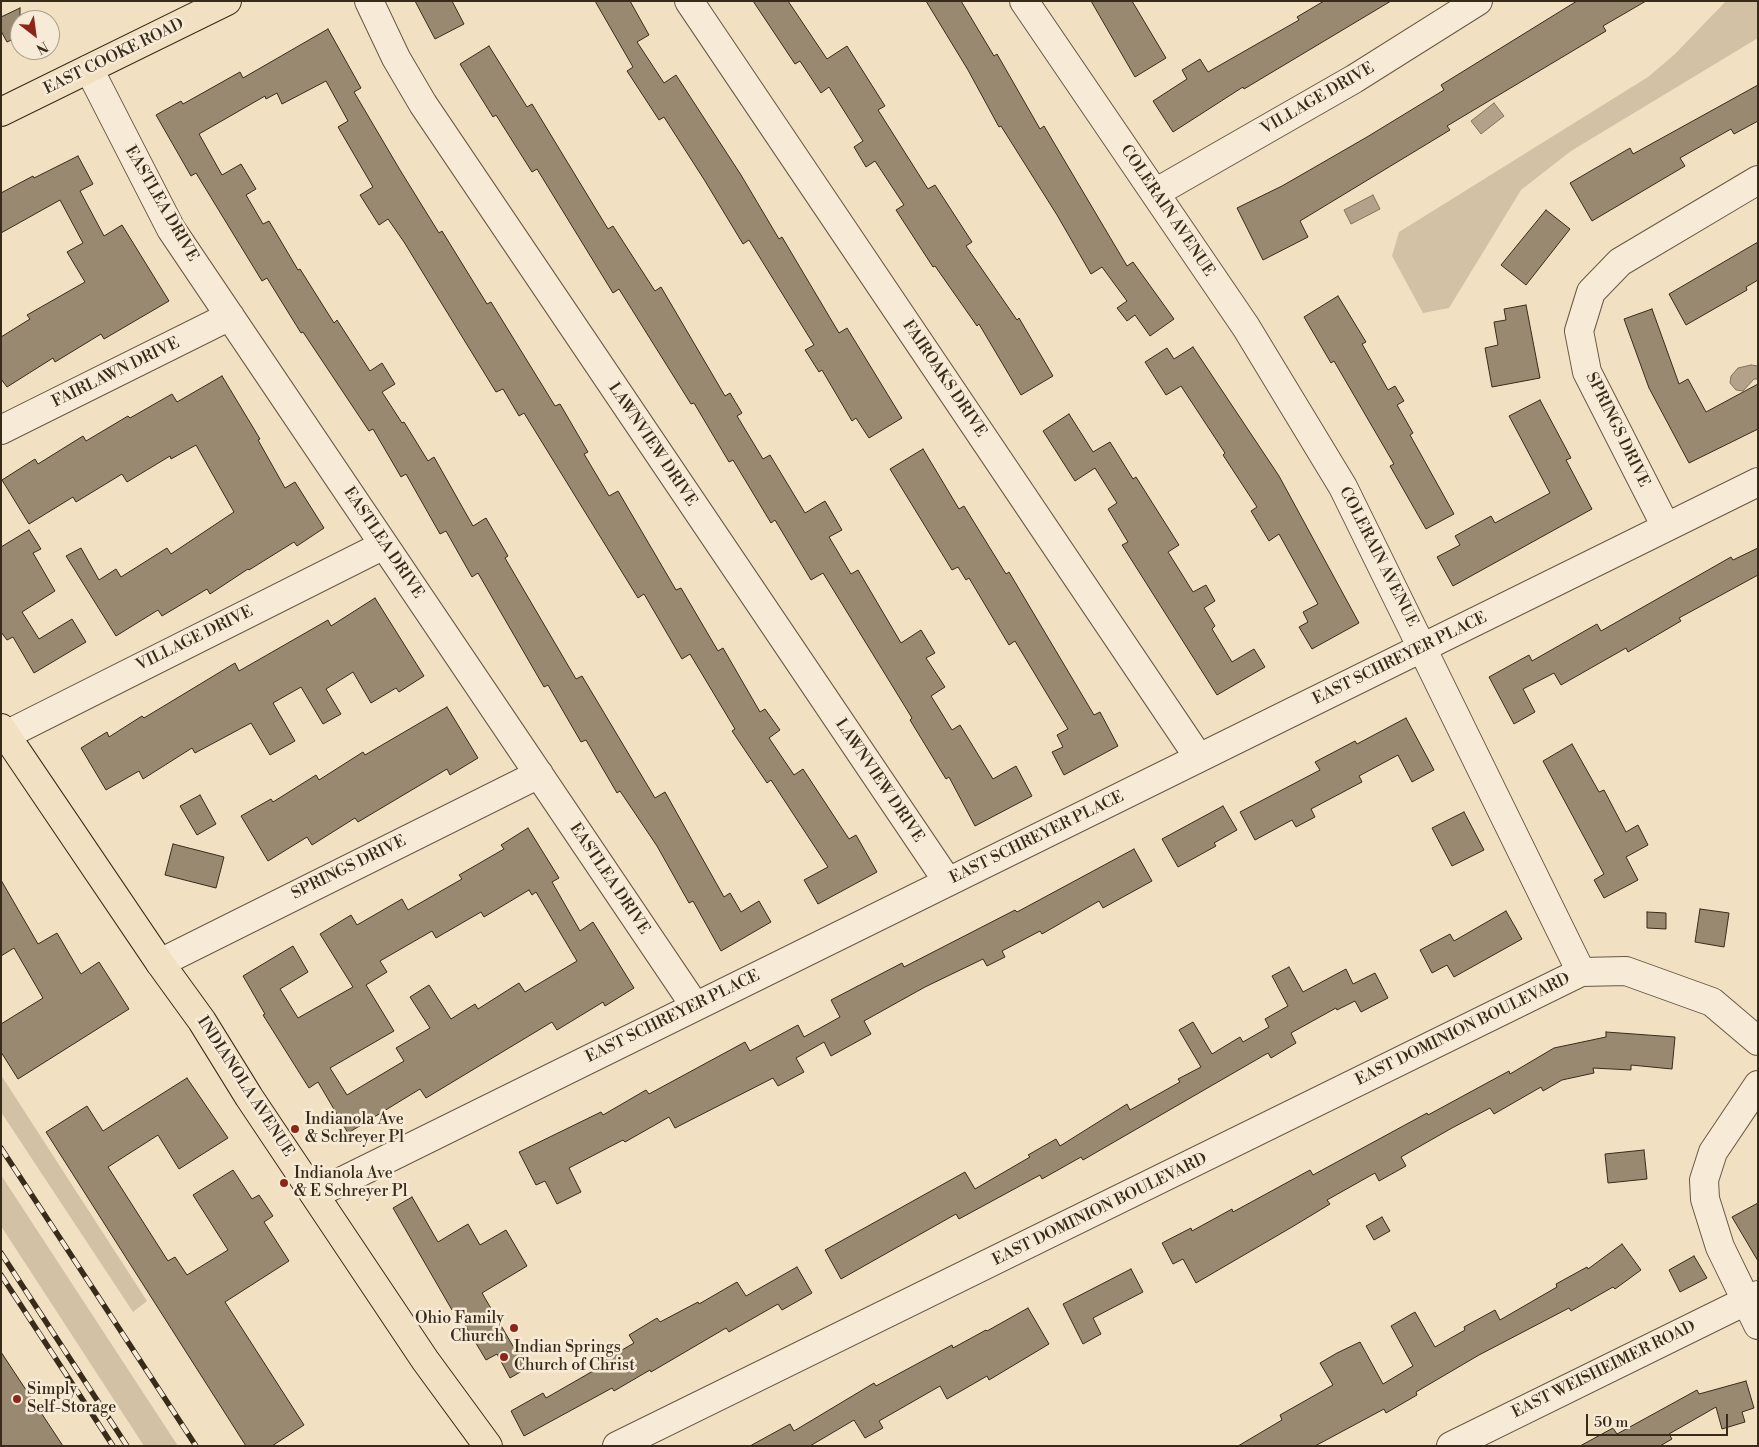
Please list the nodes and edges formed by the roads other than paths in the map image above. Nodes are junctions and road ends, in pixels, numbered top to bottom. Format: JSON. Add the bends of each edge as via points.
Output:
{"nodes":[{"id":1,"x":227,"y":1,"type":"edge"},
{"id":2,"x":369,"y":1,"type":"edge"},
{"id":3,"x":689,"y":1,"type":"edge"},
{"id":4,"x":1024,"y":1,"type":"edge"},
{"id":5,"x":1478,"y":1,"type":"edge"},
{"id":6,"x":89,"y":69,"type":"junction"},
{"id":7,"x":1,"y":112,"type":"edge"},
{"id":8,"x":1758,"y":180,"type":"edge"},
{"id":9,"x":1155,"y":193,"type":"junction"},
{"id":10,"x":230,"y":316,"type":"junction"},
{"id":11,"x":1,"y":430,"type":"edge"},
{"id":12,"x":1758,"y":482,"type":"edge"},
{"id":13,"x":1666,"y":527,"type":"junction"},
{"id":14,"x":384,"y":544,"type":"junction"},
{"id":15,"x":1424,"y":648,"type":"junction"},
{"id":16,"x":4,"y":731,"type":"edge"},
{"id":17,"x":1198,"y":758,"type":"junction"},
{"id":18,"x":539,"y":774,"type":"junction"},
{"id":19,"x":948,"y":882,"type":"junction"},
{"id":20,"x":160,"y":963,"type":"junction"},
{"id":21,"x":1581,"y":972,"type":"junction"},
{"id":22,"x":695,"y":1006,"type":"junction"},
{"id":23,"x":1758,"y":1041,"type":"edge"},
{"id":24,"x":1758,"y":1085,"type":"edge"},
{"id":25,"x":316,"y":1194,"type":"junction"},
{"id":26,"x":1752,"y":1298,"type":"edge"},
{"id":27,"x":1758,"y":1325,"type":"edge"},
{"id":28,"x":488,"y":1446,"type":"edge"},
{"id":29,"x":617,"y":1446,"type":"edge"},
{"id":30,"x":1451,"y":1446,"type":"edge"}],
"edges":[{"from":1,"to":6,"type":"main road","name":"EAST COOKE ROAD"},
{"from":2,"to":19,"type":"street","name":"LAWNVIEW DRIVE","via":[[396,58],[423,104]]},
{"from":3,"to":17,"type":"street","name":"FAIROAKS DRIVE"},
{"from":4,"to":9,"type":"street","name":"COLERAIN AVENUE"},
{"from":5,"to":9,"type":"street","name":"VILLAGE DRIVE","via":[[1354,79]]},
{"from":6,"to":7,"type":"main road","name":"EAST COOKE ROAD"},
{"from":6,"to":10,"type":"street","name":"EASTLEA DRIVE","via":[[171,229]]},
{"from":8,"to":13,"type":"street","name":"SPRINGS DRIVE","via":[[1620,262],[1591,292],[1579,331],[1587,372]]},
{"from":9,"to":15,"type":"street","name":"COLERAIN AVENUE","via":[[1246,327],[1343,487]]},
{"from":10,"to":11,"type":"street","name":"FAIRLAWN DRIVE"},
{"from":10,"to":14,"type":"street","name":"EASTLEA DRIVE"},
{"from":12,"to":13,"type":"street","name":"EAST SCHREYER PLACE"},
{"from":13,"to":15,"type":"street","name":"EAST SCHREYER PLACE"},
{"from":14,"to":16,"type":"street","name":"VILLAGE DRIVE"},
{"from":14,"to":18,"type":"street","name":"EASTLEA DRIVE"},
{"from":15,"to":17,"type":"street","name":"EAST SCHREYER PLACE"},
{"from":15,"to":21,"type":"street","name":"COLERAIN AVENUE"},
{"from":16,"to":20,"type":"main road","name":"INDIANOLA AVENUE"},
{"from":17,"to":19,"type":"street","name":"EAST SCHREYER PLACE"},
{"from":18,"to":20,"type":"street","name":"SPRINGS DRIVE"},
{"from":18,"to":22,"type":"street","name":"EASTLEA DRIVE"},
{"from":19,"to":22,"type":"street","name":"EAST SCHREYER PLACE"},
{"from":20,"to":25,"type":"main road","name":"INDIANOLA AVENUE"},
{"from":21,"to":23,"type":"street","via":[[1626,971],[1712,1002]]},
{"from":21,"to":29,"type":"street","name":"EAST DOMINION BOULEVARD"},
{"from":22,"to":25,"type":"street","name":"EAST SCHREYER PLACE"},
{"from":24,"to":26,"type":"street","via":[[1713,1152],[1704,1180],[1705,1199],[1720,1247]]},
{"from":25,"to":28,"type":"main road","name":"INDIANOLA AVENUE","via":[[425,1360]]},
{"from":26,"to":27,"type":"street"},
{"from":26,"to":30,"type":"street","name":"EAST WEISHEIMER ROAD"}]}
